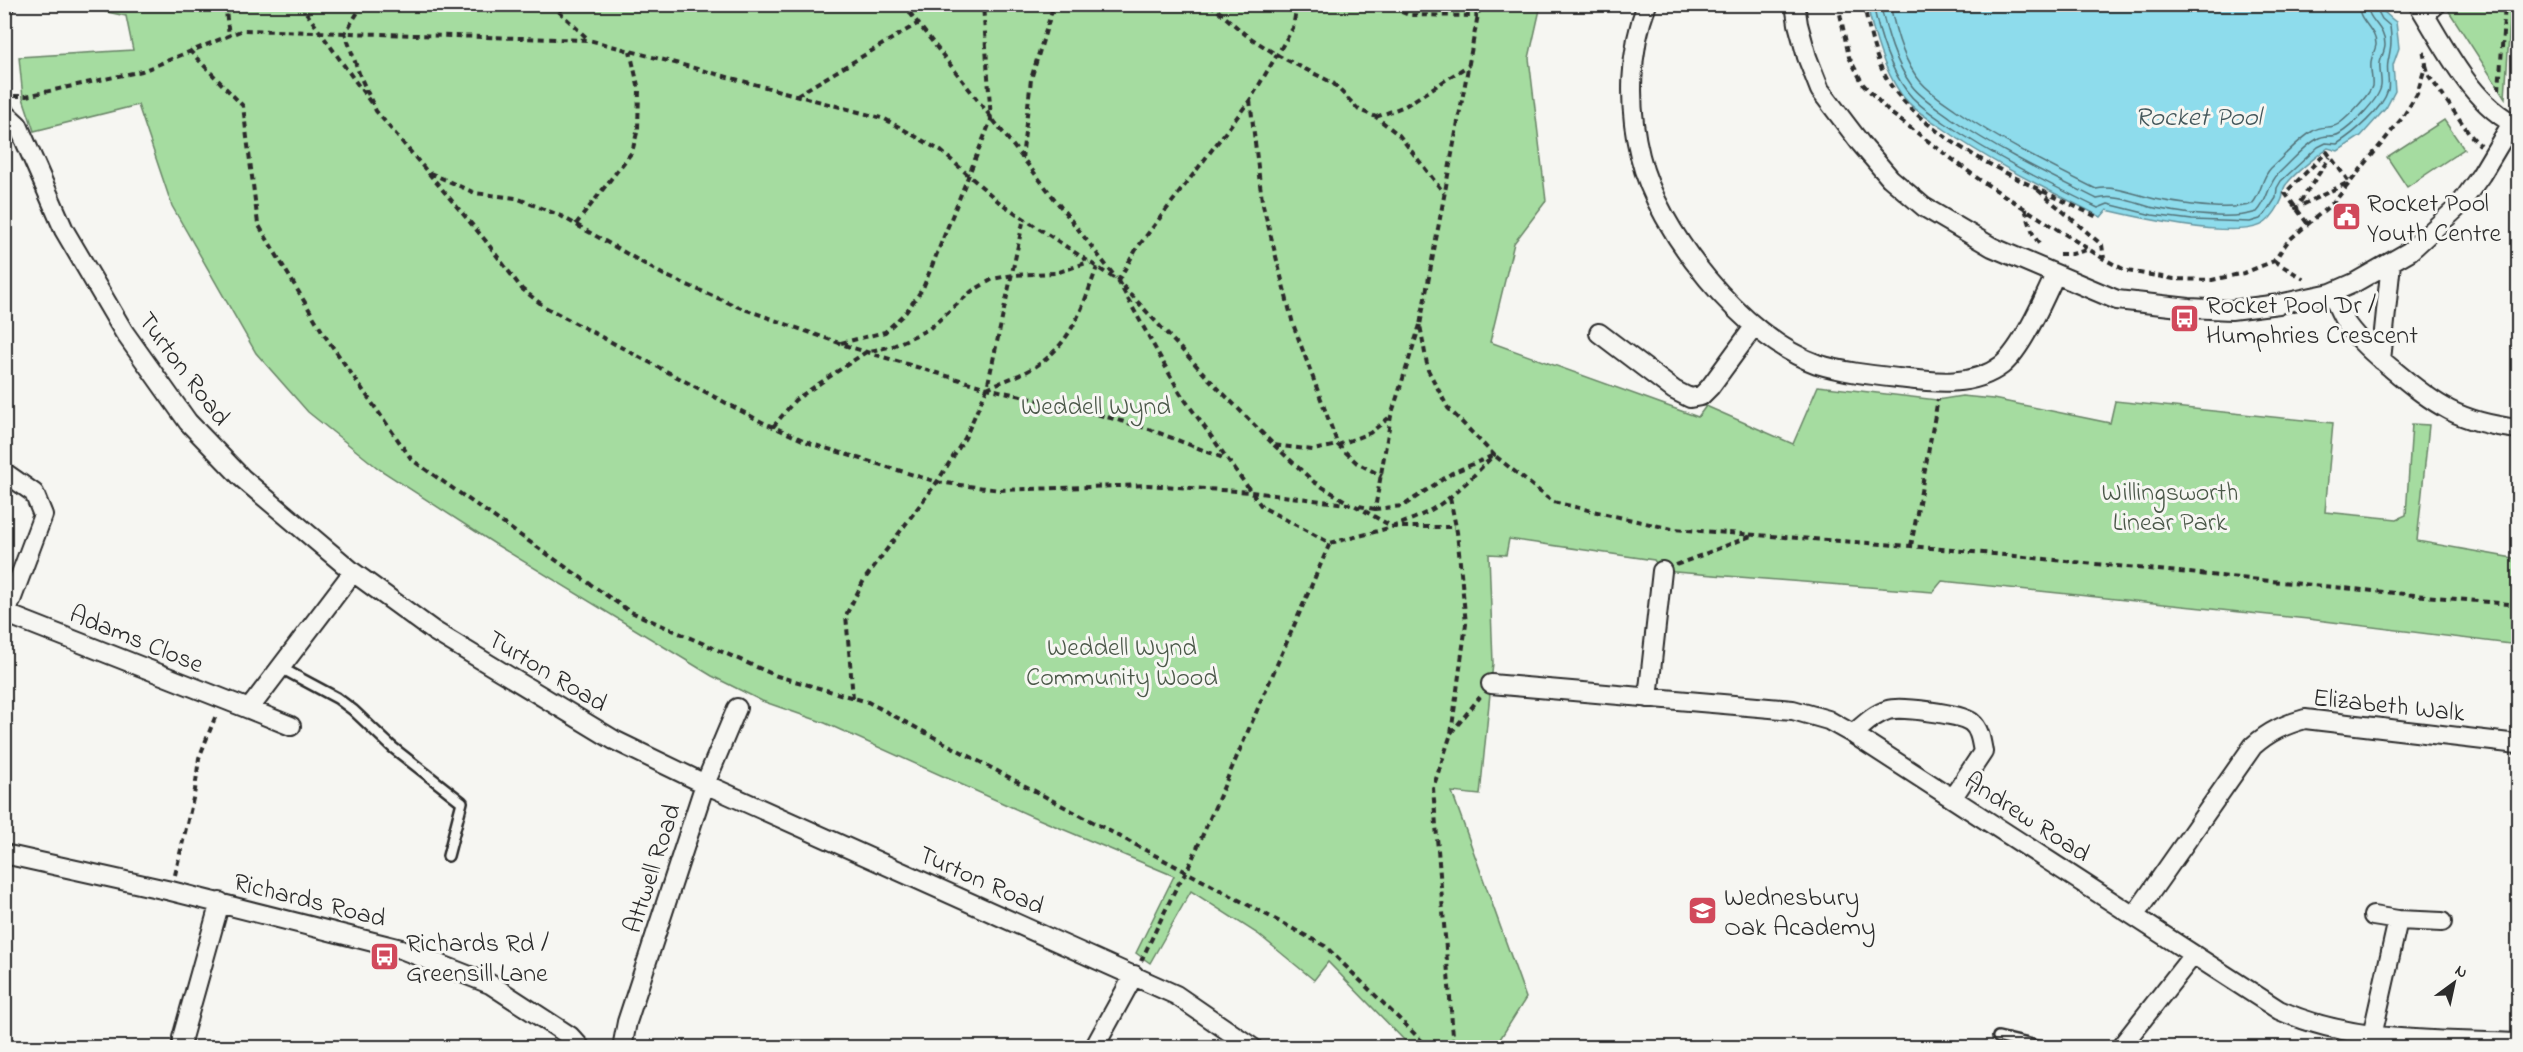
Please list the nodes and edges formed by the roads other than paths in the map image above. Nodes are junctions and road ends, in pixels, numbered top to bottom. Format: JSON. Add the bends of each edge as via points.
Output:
{"nodes":[{"id":1,"x":1647,"y":4,"type":"edge"},
{"id":2,"x":1795,"y":4,"type":"edge"},
{"id":3,"x":2443,"y":4,"type":"edge"},
{"id":4,"x":2423,"y":11,"type":"edge"},
{"id":5,"x":4,"y":112,"type":"edge"},
{"id":6,"x":2509,"y":120,"type":"edge"},
{"id":7,"x":2391,"y":262,"type":"junction"},
{"id":8,"x":2047,"y":272,"type":"junction"},
{"id":9,"x":2331,"y":293,"type":"junction"},
{"id":10,"x":1754,"y":327,"type":"junction"},
{"id":11,"x":1599,"y":333,"type":"dead end"},
{"id":12,"x":2381,"y":360,"type":"junction"},
{"id":13,"x":2518,"y":429,"type":"edge"},
{"id":14,"x":4,"y":472,"type":"edge"},
{"id":15,"x":1662,"y":571,"type":"road end"},
{"id":16,"x":353,"y":572,"type":"junction"},
{"id":17,"x":5,"y":616,"type":"edge"},
{"id":18,"x":281,"y":668,"type":"junction"},
{"id":19,"x":1491,"y":684,"type":"road end"},
{"id":20,"x":1648,"y":698,"type":"junction"},
{"id":21,"x":737,"y":708,"type":"dead end"},
{"id":22,"x":249,"y":709,"type":"junction"},
{"id":23,"x":291,"y":726,"type":"dead end"},
{"id":24,"x":1853,"y":734,"type":"junction"},
{"id":25,"x":2518,"y":744,"type":"edge"},
{"id":26,"x":705,"y":784,"type":"junction"},
{"id":27,"x":1953,"y":797,"type":"junction"},
{"id":28,"x":4,"y":854,"type":"edge"},
{"id":29,"x":448,"y":856,"type":"dead end"},
{"id":30,"x":220,"y":902,"type":"junction"},
{"id":31,"x":2134,"y":916,"type":"junction"},
{"id":32,"x":2373,"y":916,"type":"dead end"},
{"id":33,"x":2398,"y":920,"type":"junction"},
{"id":34,"x":2442,"y":922,"type":"dead end"},
{"id":35,"x":2193,"y":955,"type":"junction"},
{"id":36,"x":1134,"y":975,"type":"junction"},
{"id":37,"x":2372,"y":1036,"type":"junction"},
{"id":38,"x":1998,"y":1037,"type":"dead end"},
{"id":39,"x":2518,"y":1043,"type":"edge"},
{"id":40,"x":182,"y":1047,"type":"edge"},
{"id":41,"x":581,"y":1047,"type":"edge"},
{"id":42,"x":622,"y":1047,"type":"edge"},
{"id":43,"x":1094,"y":1047,"type":"edge"},
{"id":44,"x":1253,"y":1047,"type":"edge"},
{"id":45,"x":2045,"y":1047,"type":"edge"},
{"id":46,"x":2120,"y":1047,"type":"edge"}],
"edges":[{"from":1,"to":10,"type":"street","via":[[1634,51],[1632,99],[1640,157],[1659,206],[1685,250],[1712,285]]},
{"from":2,"to":8,"type":"street","via":[[1807,57],[1820,90],[1890,178],[1924,207],[1992,247]]},
{"from":3,"to":4,"type":"lane"},
{"from":4,"to":6,"type":"street","via":[[2474,90]]},
{"from":5,"to":16,"type":"street","name":"Turton Road","via":[[18,124],[64,230],[124,332],[189,422],[242,478]]},
{"from":6,"to":7,"type":"street","via":[[2494,153],[2459,206],[2410,251]]},
{"from":7,"to":9,"type":"street"},
{"from":7,"to":12,"type":"street"},
{"from":8,"to":9,"type":"street","via":[[2117,300],[2188,308],[2230,310]]},
{"from":8,"to":10,"type":"street","via":[[2038,311],[2004,364],[1983,376],[1943,384],[1816,363]]},
{"from":9,"to":12,"type":"street","via":[[2348,326]]},
{"from":10,"to":11,"type":"street","via":[[1710,387],[1701,396],[1690,398]]},
{"from":12,"to":13,"type":"street","via":[[2444,409],[2486,425]]},
{"from":14,"to":17,"type":"street","name":"Adams Close","via":[[34,493],[43,515]]},
{"from":15,"to":20,"type":"street"},
{"from":16,"to":18,"type":"street"},
{"from":16,"to":26,"type":"street","name":"Turton Road","via":[[434,631],[561,709],[614,740]]},
{"from":17,"to":22,"type":"street","name":"Adams Close"},
{"from":18,"to":22,"type":"street"},
{"from":18,"to":29,"type":"lane","via":[[337,698],[462,802]]},
{"from":19,"to":20,"type":"street","name":"Andrew Road"},
{"from":20,"to":24,"type":"street","name":"Andrew Road","via":[[1793,710],[1828,720]]},
{"from":21,"to":26,"type":"street","name":"Attwell Road"},
{"from":22,"to":23,"type":"street","name":"Adams Close"},
{"from":24,"to":27,"type":"street","name":"Andrew Road"},
{"from":24,"to":27,"type":"street","via":[[1876,714],[1890,709],[1955,715],[1972,723],[1980,734],[1983,752]]},
{"from":25,"to":31,"type":"street","name":"Elizabeth Walk","via":[[2306,719],[2280,726],[2253,746]]},
{"from":26,"to":36,"type":"street","name":"Turton Road"},
{"from":26,"to":42,"type":"street","name":"Attwell Road"},
{"from":27,"to":31,"type":"street","name":"Andrew Road"},
{"from":28,"to":30,"type":"street","name":"Richards Road"},
{"from":30,"to":40,"type":"street"},
{"from":30,"to":41,"type":"street","name":"Richards Road","via":[[401,949],[490,984]]},
{"from":31,"to":35,"type":"street","name":"Andrew Road"},
{"from":32,"to":33,"type":"street"},
{"from":33,"to":34,"type":"street"},
{"from":33,"to":37,"type":"street"},
{"from":35,"to":37,"type":"street","name":"Andrew Road","via":[[2279,1010],[2305,1022]]},
{"from":35,"to":46,"type":"street"},
{"from":36,"to":43,"type":"street"},
{"from":36,"to":44,"type":"street","name":"Turton Road","via":[[1176,995]]},
{"from":37,"to":39,"type":"street","name":"Andrew Road"},
{"from":38,"to":45,"type":"lane"}]}
